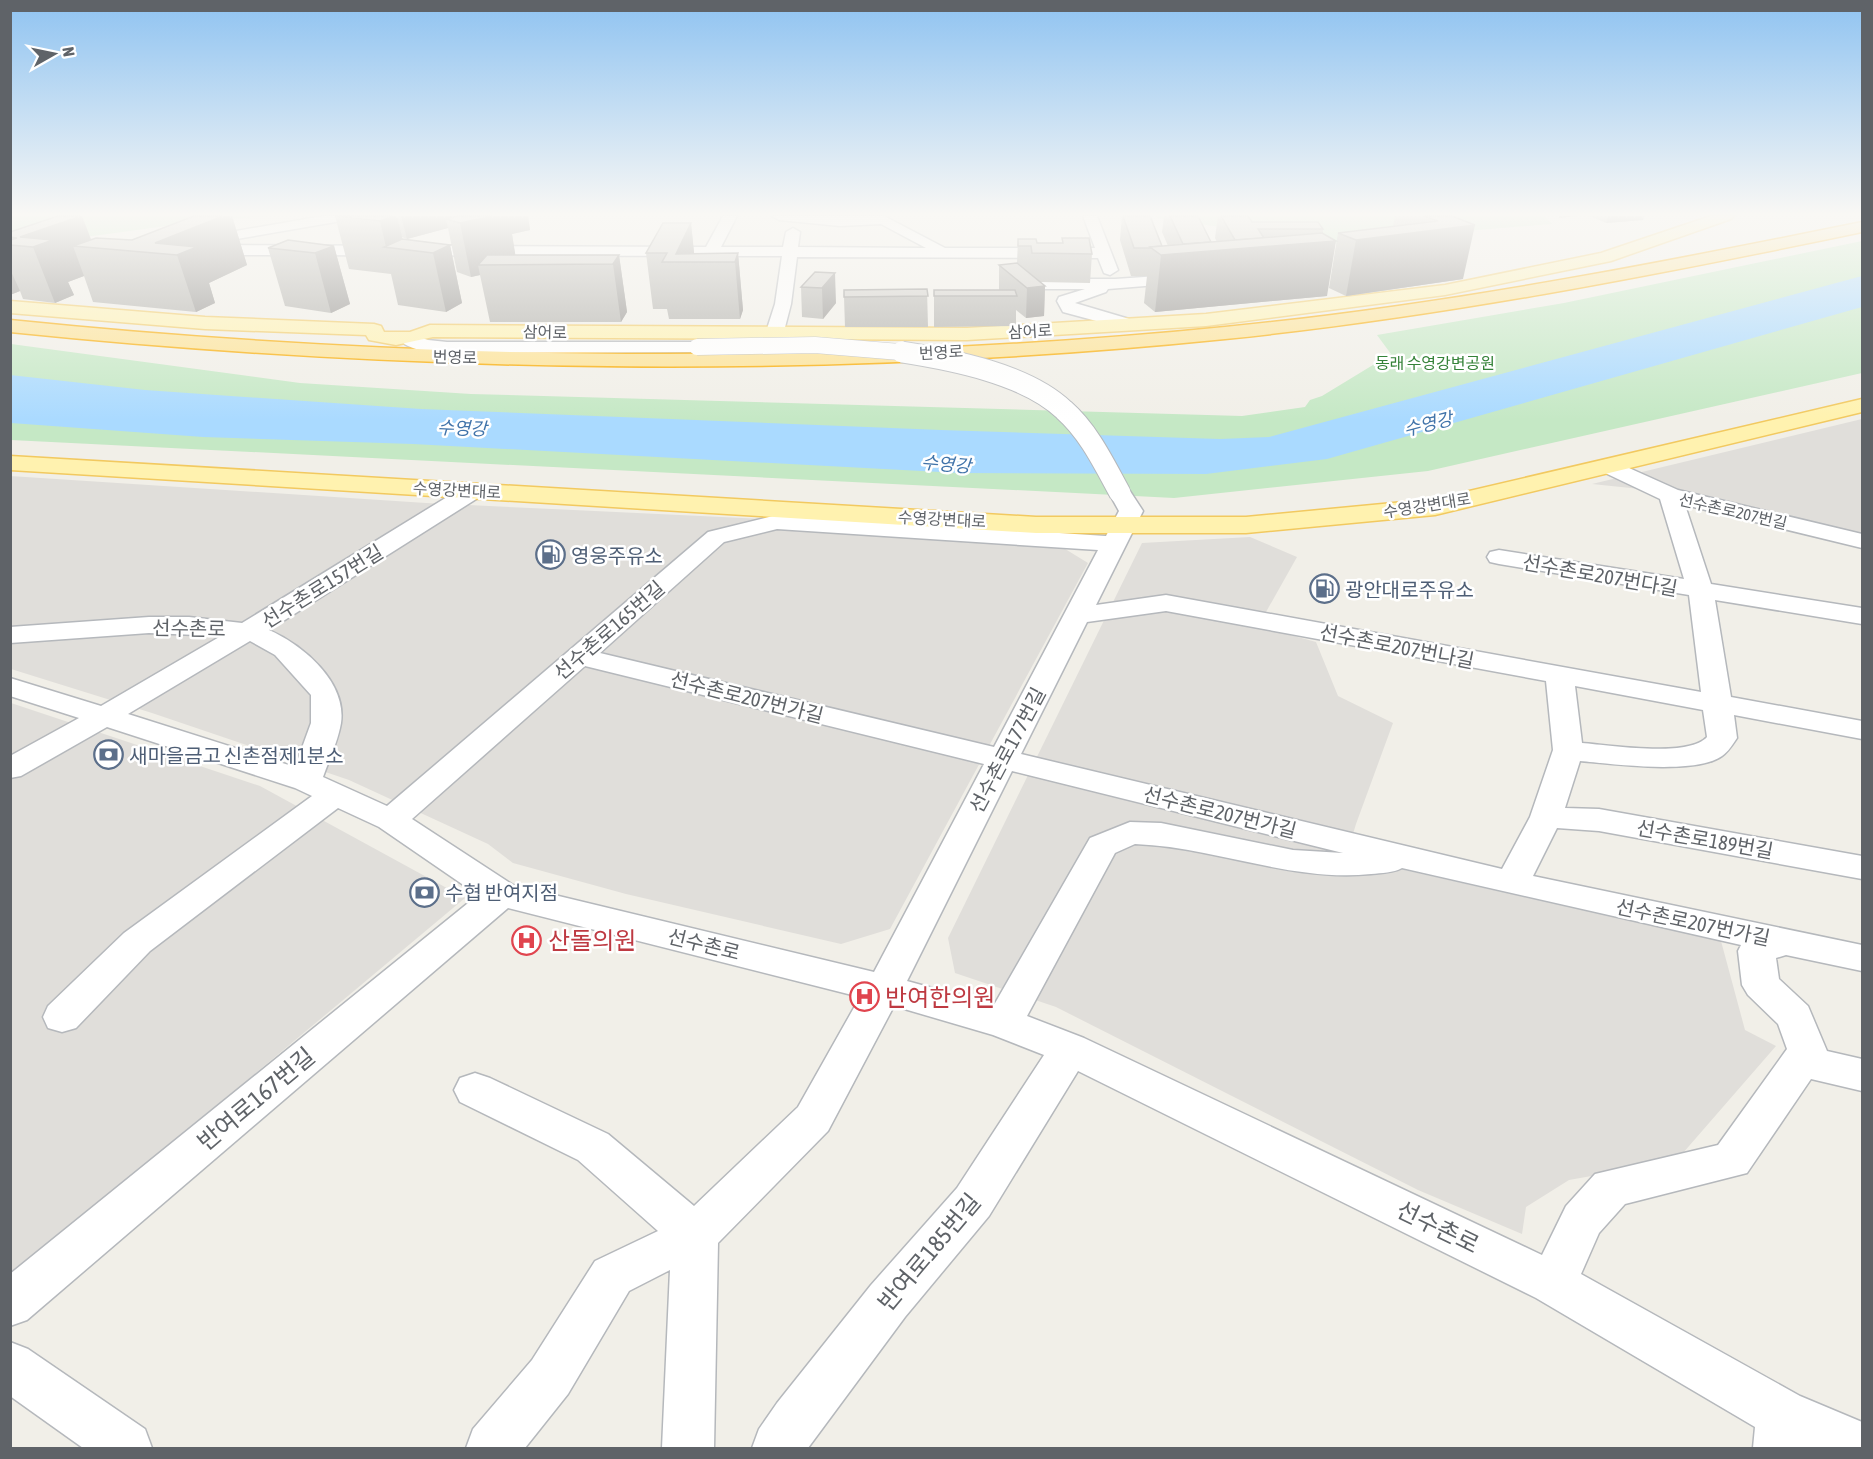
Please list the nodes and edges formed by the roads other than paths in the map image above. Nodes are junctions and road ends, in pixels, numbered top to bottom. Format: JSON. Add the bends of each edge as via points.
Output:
{"nodes":[{"id":1,"x":785,"y":284,"type":"edge"},
{"id":2,"x":1115,"y":284,"type":"edge"},
{"id":3,"x":1475,"y":284,"type":"edge"},
{"id":4,"x":1569,"y":284,"type":"edge"},
{"id":5,"x":1620,"y":284,"type":"edge"},
{"id":6,"x":10,"y":308,"type":"edge"},
{"id":7,"x":1130,"y":325,"type":"junction"},
{"id":8,"x":10,"y":326,"type":"edge"},
{"id":9,"x":374,"y":330,"type":"junction"},
{"id":10,"x":430,"y":331,"type":"junction"},
{"id":11,"x":774,"y":335,"type":"junction"},
{"id":12,"x":10,"y":336,"type":"edge"},
{"id":13,"x":407,"y":338,"type":"junction"},
{"id":14,"x":1863,"y":386,"type":"edge"},
{"id":15,"x":1863,"y":406,"type":"edge"},
{"id":16,"x":10,"y":453,"type":"edge"},
{"id":17,"x":10,"y":463,"type":"edge"},
{"id":18,"x":1609,"y":466,"type":"junction"},
{"id":19,"x":473,"y":491,"type":"junction"},
{"id":20,"x":1670,"y":495,"type":"junction"},
{"id":21,"x":1122,"y":519,"type":"junction"},
{"id":22,"x":1863,"y":541,"type":"edge"},
{"id":23,"x":1499,"y":557,"type":"dead end"},
{"id":24,"x":1701,"y":592,"type":"junction"},
{"id":25,"x":1077,"y":615,"type":"junction"},
{"id":26,"x":1863,"y":616,"type":"edge"},
{"id":27,"x":251,"y":631,"type":"junction"},
{"id":28,"x":10,"y":635,"type":"edge"},
{"id":29,"x":579,"y":656,"type":"junction"},
{"id":30,"x":1560,"y":677,"type":"junction"},
{"id":31,"x":10,"y":686,"type":"edge"},
{"id":32,"x":1717,"y":704,"type":"junction"},
{"id":33,"x":107,"y":716,"type":"junction"},
{"id":34,"x":1863,"y":730,"type":"edge"},
{"id":35,"x":1568,"y":750,"type":"junction"},
{"id":36,"x":1002,"y":759,"type":"junction"},
{"id":37,"x":10,"y":769,"type":"edge"},
{"id":38,"x":321,"y":787,"type":"junction"},
{"id":39,"x":1546,"y":817,"type":"junction"},
{"id":40,"x":391,"y":820,"type":"junction"},
{"id":41,"x":1412,"y":859,"type":"junction"},
{"id":42,"x":1863,"y":868,"type":"edge"},
{"id":43,"x":1512,"y":883,"type":"junction"},
{"id":44,"x":502,"y":894,"type":"junction"},
{"id":45,"x":1785,"y":942,"type":"junction"},
{"id":46,"x":1863,"y":958,"type":"edge"},
{"id":47,"x":882,"y":988,"type":"junction"},
{"id":48,"x":62,"y":1017,"type":"dead end"},
{"id":49,"x":1004,"y":1023,"type":"junction"},
{"id":50,"x":1070,"y":1049,"type":"junction"},
{"id":51,"x":1800,"y":1061,"type":"junction"},
{"id":52,"x":1863,"y":1075,"type":"edge"},
{"id":53,"x":475,"y":1090,"type":"dead end"},
{"id":54,"x":695,"y":1235,"type":"junction"},
{"id":55,"x":1553,"y":1283,"type":"junction"},
{"id":56,"x":10,"y":1304,"type":"edge"},
{"id":57,"x":10,"y":1366,"type":"edge"},
{"id":58,"x":1781,"y":1431,"type":"edge"},
{"id":59,"x":1863,"y":1448,"type":"edge"},
{"id":60,"x":126,"y":1449,"type":"edge"},
{"id":61,"x":492,"y":1449,"type":"edge"},
{"id":62,"x":688,"y":1449,"type":"edge"},
{"id":63,"x":778,"y":1449,"type":"edge"}],
"edges":[{"from":1,"to":11,"type":"street"},
{"from":2,"to":7,"type":"street","via":[[1065,301],[1069,308]]},
{"from":3,"to":7,"type":"main road","name":"삼어로","via":[[1206,321]]},
{"from":4,"to":8,"type":"highway","name":"번영로","via":[[1349,318],[1202,334],[921,354],[665,359],[397,356],[263,349]]},
{"from":5,"to":12,"type":"highway","name":"번영로","via":[[1298,334],[1021,357],[823,365],[504,368],[216,356]]},
{"from":6,"to":9,"type":"main road","via":[[205,323]]},
{"from":7,"to":11,"type":"main road","name":"삼어로","via":[[968,334]]},
{"from":9,"to":10,"type":"main road","via":[[395,321],[415,319],[430,322],[434,328]]},
{"from":9,"to":13,"type":"main road","name":"삼어로","via":[[381,338]]},
{"from":10,"to":11,"type":"main road","name":"삼어로"},
{"from":10,"to":13,"type":"main road","name":"삼어로"},
{"from":13,"to":21,"type":"street","bridge":true,"via":[[436,346],[549,349],[841,346],[939,358],[987,370],[1053,401],[1079,424]]},
{"from":14,"to":21,"type":"main road","name":"수영강변대로","via":[[1423,487]]},
{"from":15,"to":18,"type":"main road","name":"수영강변대로"},
{"from":16,"to":21,"type":"main road","name":"수영강변대로","via":[[1042,511]]},
{"from":17,"to":19,"type":"main road","name":"수영강변대로"},
{"from":18,"to":20,"type":"street","name":"선수촌로207번길"},
{"from":18,"to":21,"type":"main road","name":"수영강변대로","via":[[1435,507],[1246,525]]},
{"from":19,"to":21,"type":"main road","name":"수영강변대로","via":[[1036,525]]},
{"from":19,"to":27,"type":"street","name":"선수촌로157번길"},
{"from":20,"to":22,"type":"street","name":"선수촌로207번길"},
{"from":20,"to":24,"type":"street","name":"선수촌로207번다길"},
{"from":21,"to":25,"type":"street","name":"선수촌로177번길"},
{"from":21,"to":29,"type":"street","name":"선수촌로165번길","via":[[777,522],[716,537]]},
{"from":23,"to":24,"type":"street","name":"선수촌로207번다길"},
{"from":24,"to":26,"type":"street","name":"선수촌로207번다길"},
{"from":24,"to":32,"type":"street"},
{"from":25,"to":30,"type":"street","name":"선수촌로207번나길","via":[[1166,603]]},
{"from":25,"to":36,"type":"street","name":"선수촌로177번길"},
{"from":27,"to":28,"type":"street","name":"선수촌로","via":[[213,625],[73,628]]},
{"from":27,"to":33,"type":"street","name":"선수촌로157번길"},
{"from":27,"to":38,"type":"street","name":"선수촌로","via":[[278,644],[325,694],[327,723]]},
{"from":29,"to":36,"type":"street","name":"선수촌로207번가길"},
{"from":29,"to":40,"type":"street","name":"선수촌로165번길"},
{"from":30,"to":32,"type":"street","name":"선수촌로207번나길"},
{"from":30,"to":35,"type":"street"},
{"from":31,"to":33,"type":"street","name":"선수촌로"},
{"from":32,"to":34,"type":"street","name":"선수촌로207번나길"},
{"from":32,"to":35,"type":"street","via":[[1722,738],[1711,751],[1690,756]]},
{"from":33,"to":37,"type":"street","name":"선수촌로157번길"},
{"from":33,"to":38,"type":"street","name":"선수촌로"},
{"from":35,"to":39,"type":"street"},
{"from":36,"to":41,"type":"street","name":"선수촌로207번가길"},
{"from":36,"to":47,"type":"street","name":"선수촌로177번길"},
{"from":38,"to":40,"type":"street","name":"선수촌로"},
{"from":38,"to":48,"type":"street","via":[[138,942]]},
{"from":39,"to":42,"type":"street","name":"선수촌로189번길","via":[[1599,820]]},
{"from":39,"to":43,"type":"street"},
{"from":40,"to":44,"type":"street","name":"선수촌로"},
{"from":41,"to":43,"type":"street","name":"선수촌로207번가길"},
{"from":41,"to":49,"type":"street","via":[[1348,865],[1293,861],[1161,834],[1130,833],[1102,846]]},
{"from":43,"to":45,"type":"street","name":"선수촌로207번가길"},
{"from":44,"to":47,"type":"street","name":"선수촌로"},
{"from":44,"to":56,"type":"street","name":"반여로167번길"},
{"from":45,"to":46,"type":"street","name":"선수촌로207번가길"},
{"from":45,"to":51,"type":"street","via":[[1756,951],[1761,985],[1794,1016],[1808,1050]]},
{"from":47,"to":49,"type":"street","name":"선수촌로"},
{"from":47,"to":54,"type":"street","via":[[813,1119]]},
{"from":49,"to":50,"type":"street","name":"선수촌로"},
{"from":50,"to":55,"type":"street","name":"선수촌로"},
{"from":50,"to":63,"type":"street","name":"반여로185번길","via":[[973,1202],[888,1300]]},
{"from":51,"to":52,"type":"street"},
{"from":51,"to":55,"type":"street","via":[[1732,1160],[1611,1188],[1582,1220]]},
{"from":53,"to":54,"type":"street","via":[[593,1147]]},
{"from":54,"to":61,"type":"street","via":[[612,1276],[550,1377]]},
{"from":54,"to":62,"type":"street"},
{"from":55,"to":58,"type":"street","name":"선수촌로"},
{"from":57,"to":60,"type":"street"},
{"from":58,"to":59,"type":"street","name":"선수촌로"}]}
